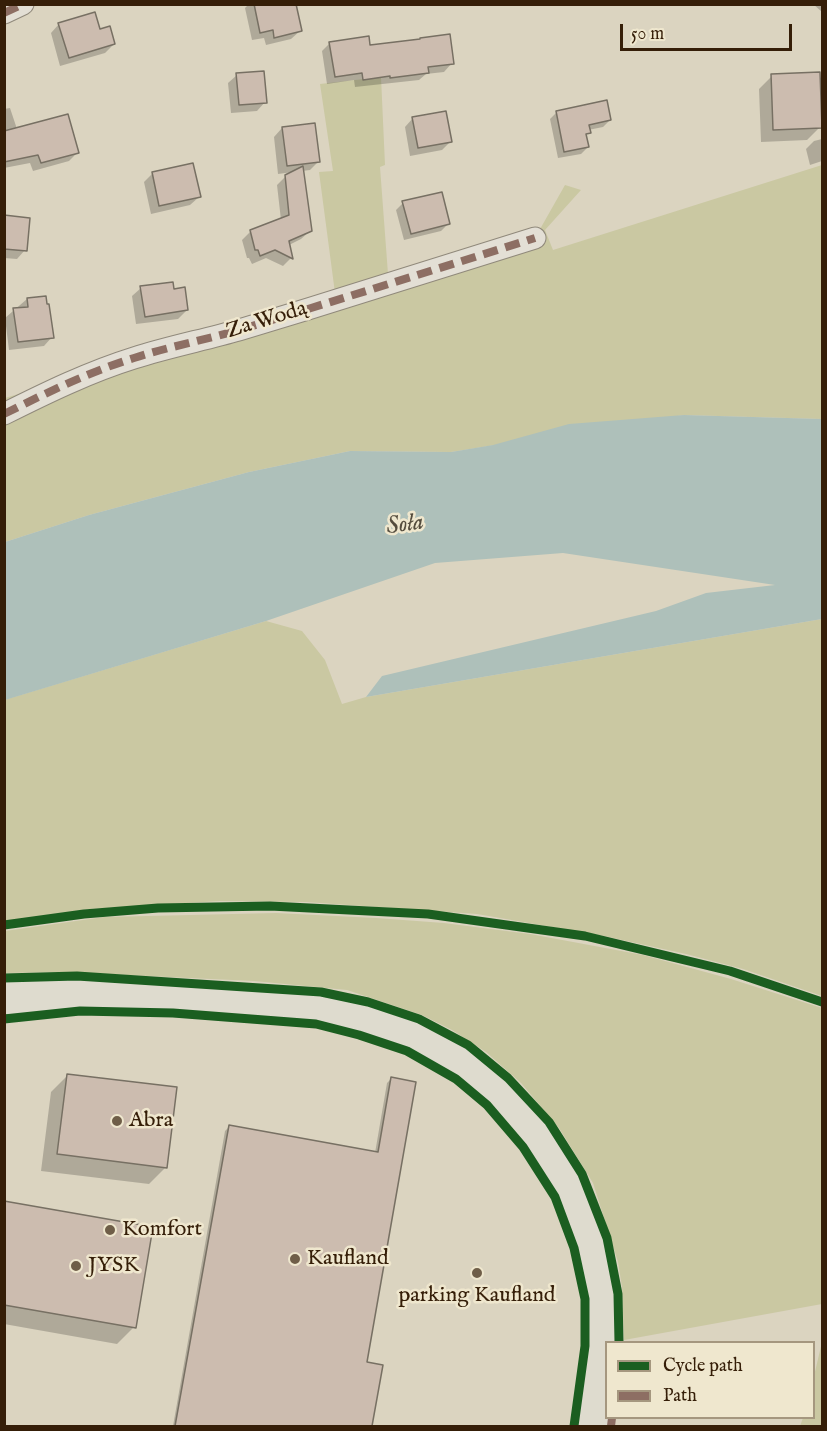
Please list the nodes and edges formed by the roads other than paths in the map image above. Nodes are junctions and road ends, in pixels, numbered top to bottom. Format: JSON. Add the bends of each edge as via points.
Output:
{"nodes":[{"id":1,"x":23,"y":4,"type":"edge"},
{"id":2,"x":4,"y":13,"type":"edge"},
{"id":3,"x":535,"y":238,"type":"dead end"},
{"id":4,"x":4,"y":414,"type":"edge"},
{"id":5,"x":4,"y":998,"type":"edge"},
{"id":6,"x":592,"y":1426,"type":"edge"}],
"edges":[{"from":1,"to":2,"type":"street"},
{"from":3,"to":4,"type":"street","name":"Za Wodą","via":[[237,331],[135,358],[96,371]]},
{"from":5,"to":6,"type":"main road","via":[[174,997],[318,1009],[363,1017],[412,1035],[461,1062],[498,1092],[537,1135],[570,1191],[589,1242],[599,1296],[601,1346]]}]}
